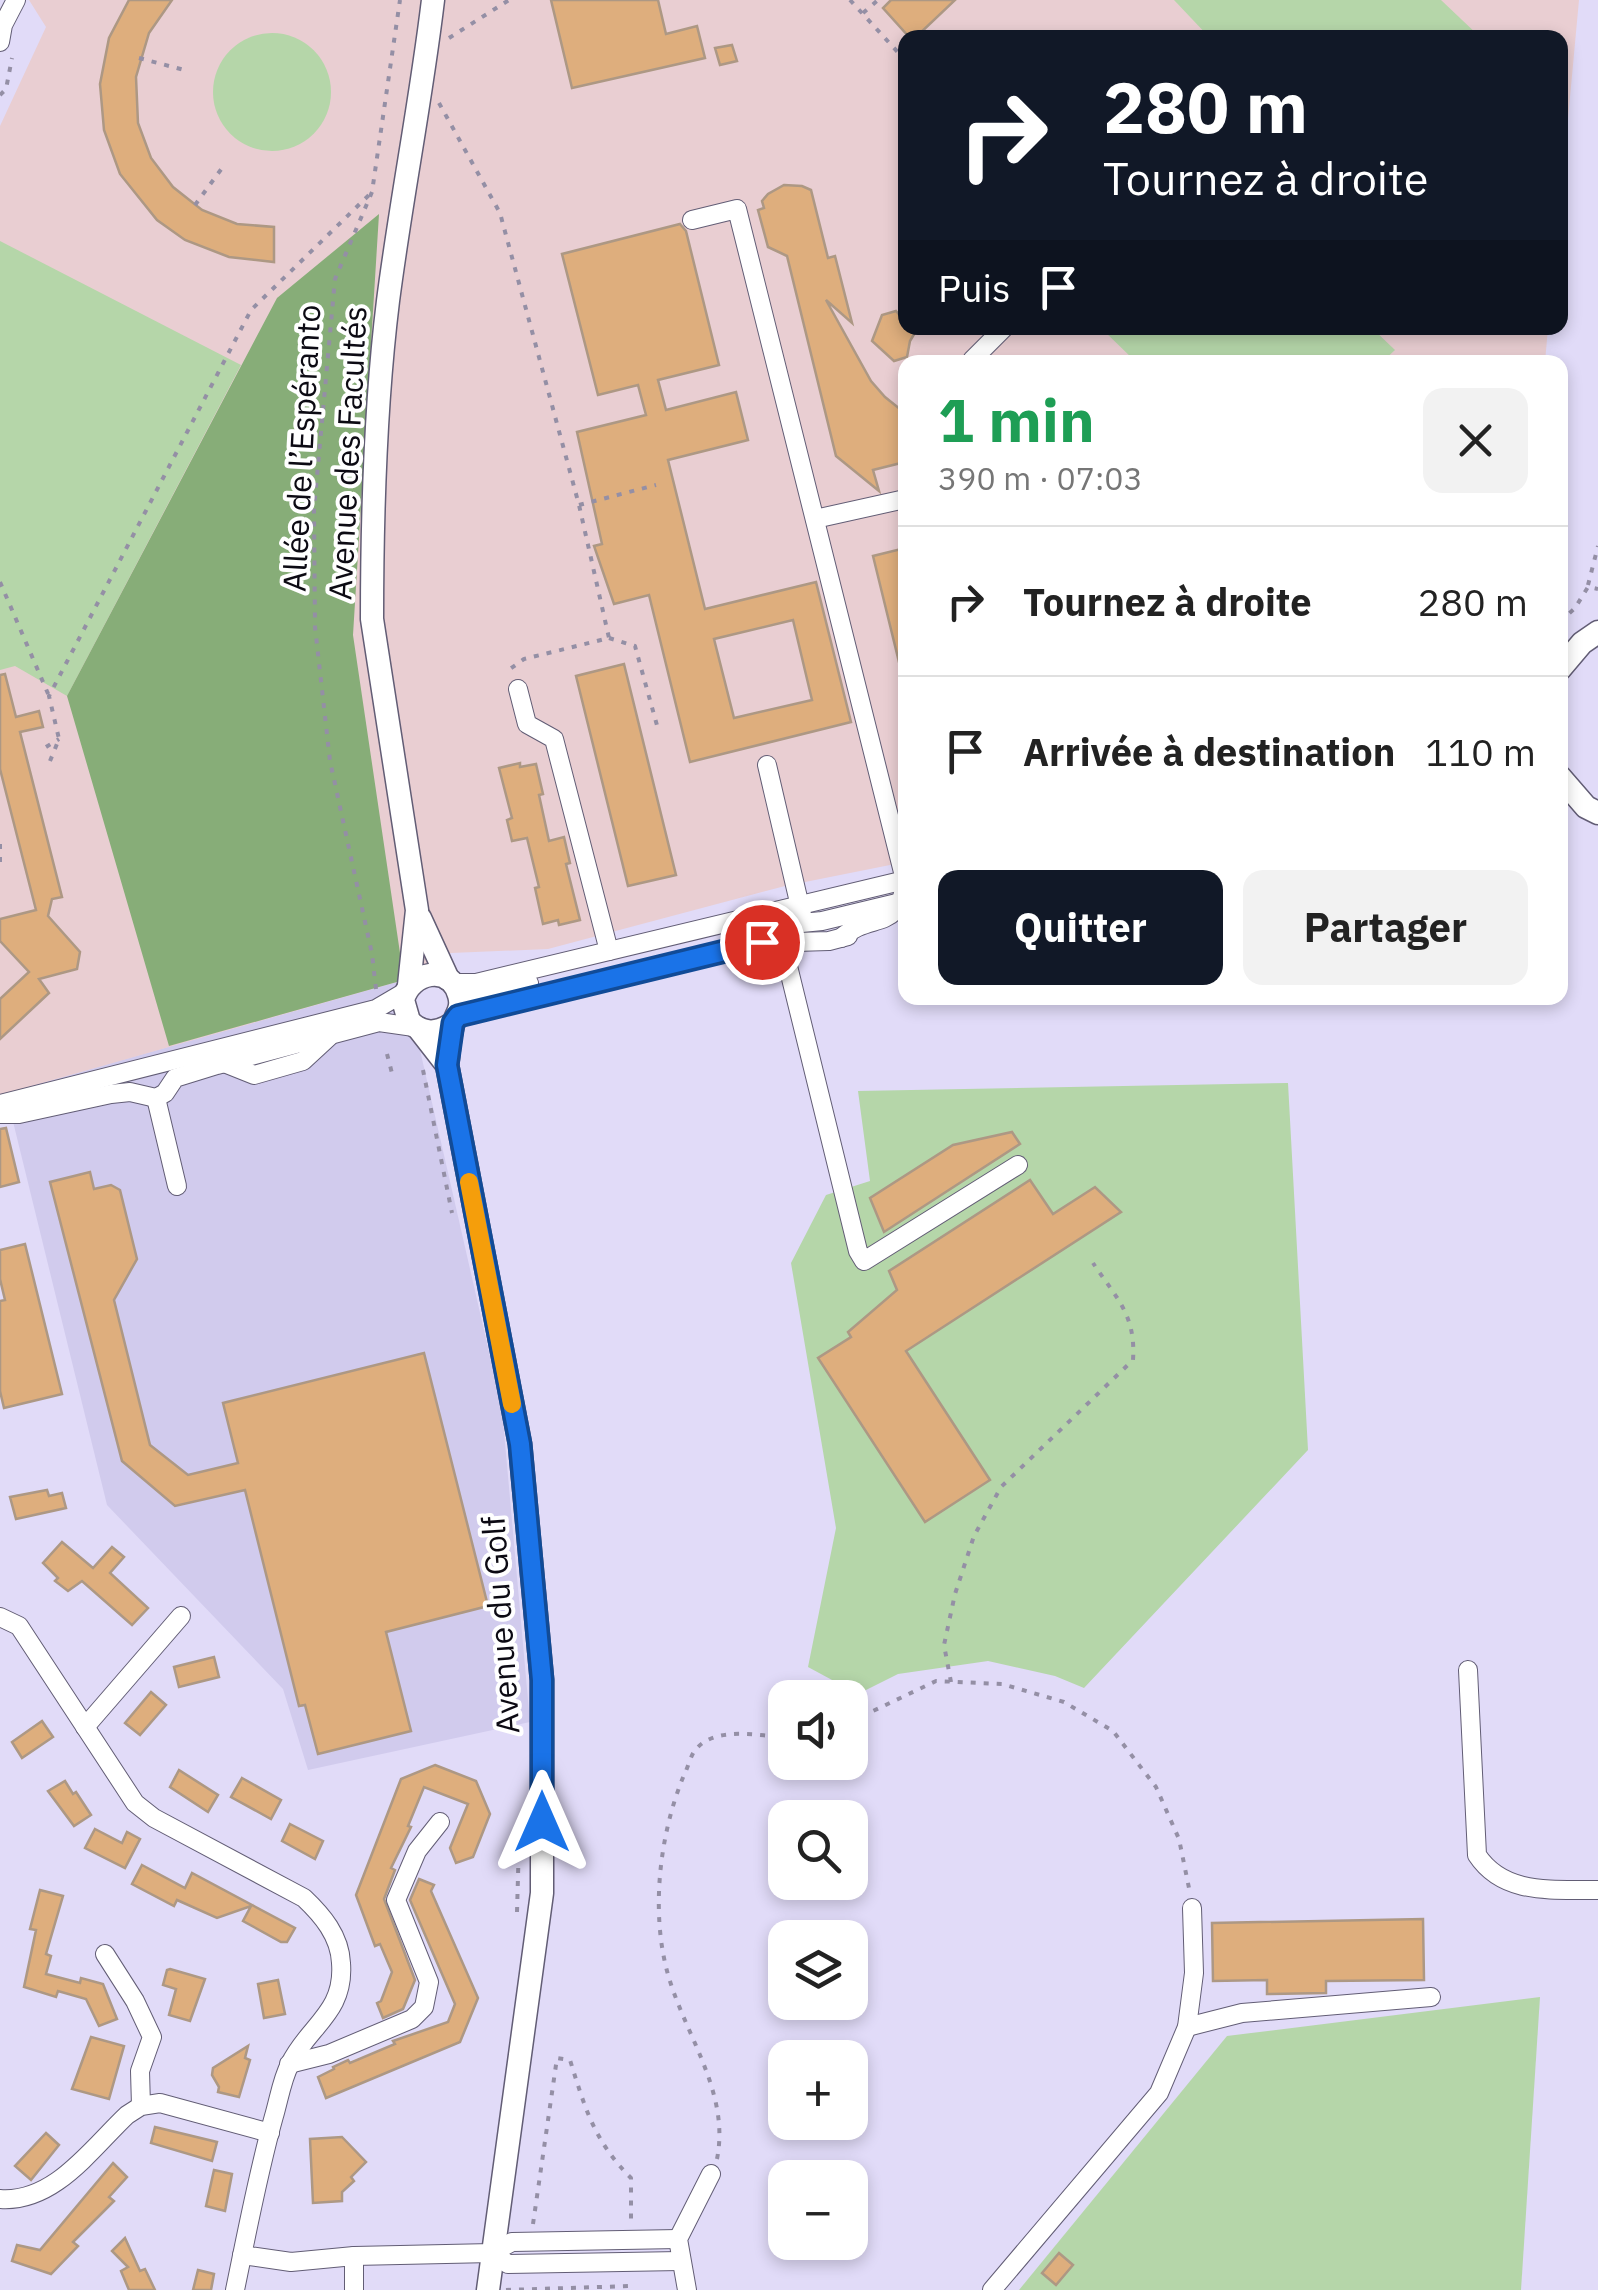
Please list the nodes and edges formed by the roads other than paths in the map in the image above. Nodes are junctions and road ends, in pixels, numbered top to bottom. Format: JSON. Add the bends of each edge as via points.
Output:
{"nodes":[{"id":1,"x":16,"y":0,"type":"edge"},
{"id":2,"x":433,"y":0,"type":"edge"},
{"id":3,"x":0,"y":42,"type":"edge"},
{"id":4,"x":692,"y":220,"type":"dead end"},
{"id":5,"x":997,"y":335,"type":"edge"},
{"id":6,"x":977,"y":355,"type":"edge"},
{"id":7,"x":898,"y":500,"type":"edge"},
{"id":8,"x":815,"y":518,"type":"junction"},
{"id":9,"x":1598,"y":632,"type":"edge"},
{"id":10,"x":1568,"y":659,"type":"edge"},
{"id":11,"x":518,"y":688,"type":"road end"},
{"id":12,"x":767,"y":765,"type":"dead end"},
{"id":13,"x":1568,"y":786,"type":"edge"},
{"id":14,"x":1598,"y":812,"type":"edge"},
{"id":15,"x":898,"y":852,"type":"edge"},
{"id":16,"x":898,"y":882,"type":"edge"},
{"id":17,"x":898,"y":902,"type":"edge"},
{"id":18,"x":898,"y":909,"type":"edge"},
{"id":19,"x":417,"y":910,"type":"junction"},
{"id":20,"x":802,"y":914,"type":"junction"},
{"id":21,"x":898,"y":924,"type":"edge"},
{"id":22,"x":840,"y":938,"type":"junction"},
{"id":23,"x":762,"y":942,"type":"junction"},
{"id":24,"x":609,"y":951,"type":"junction"},
{"id":25,"x":407,"y":989,"type":"junction"},
{"id":26,"x":454,"y":1000,"type":"junction"},
{"id":27,"x":417,"y":1028,"type":"junction"},
{"id":28,"x":447,"y":1065,"type":"junction"},
{"id":29,"x":146,"y":1068,"type":"junction"},
{"id":30,"x":154,"y":1092,"type":"junction"},
{"id":31,"x":0,"y":1104,"type":"edge"},
{"id":32,"x":0,"y":1114,"type":"edge"},
{"id":33,"x":1018,"y":1165,"type":"dead end"},
{"id":34,"x":177,"y":1186,"type":"dead end"},
{"id":35,"x":181,"y":1616,"type":"dead end"},
{"id":36,"x":0,"y":1617,"type":"edge"},
{"id":37,"x":1468,"y":1670,"type":"dead end"},
{"id":38,"x":84,"y":1726,"type":"junction"},
{"id":39,"x":440,"y":1822,"type":"dead end"},
{"id":40,"x":1598,"y":1890,"type":"edge"},
{"id":41,"x":1192,"y":1908,"type":"road end"},
{"id":42,"x":105,"y":1954,"type":"dead end"},
{"id":43,"x":1431,"y":1996,"type":"dead end"},
{"id":44,"x":1187,"y":2027,"type":"junction"},
{"id":45,"x":289,"y":2064,"type":"junction"},
{"id":46,"x":141,"y":2106,"type":"junction"},
{"id":47,"x":270,"y":2132,"type":"junction"},
{"id":48,"x":711,"y":2174,"type":"road end"},
{"id":49,"x":0,"y":2198,"type":"edge"},
{"id":50,"x":678,"y":2239,"type":"junction"},
{"id":51,"x":492,"y":2253,"type":"junction"},
{"id":52,"x":242,"y":2255,"type":"junction"},
{"id":53,"x":354,"y":2256,"type":"junction"},
{"id":54,"x":680,"y":2261,"type":"junction"},
{"id":55,"x":234,"y":2290,"type":"edge"},
{"id":56,"x":354,"y":2290,"type":"edge"},
{"id":57,"x":488,"y":2290,"type":"edge"},
{"id":58,"x":687,"y":2290,"type":"edge"},
{"id":59,"x":992,"y":2290,"type":"edge"}],
"edges":[{"from":1,"to":3,"type":"street"},
{"from":2,"to":19,"type":"main road","name":"Avenue des Facultés","via":[[388,302],[372,582],[372,619]]},
{"from":4,"to":8,"type":"street","via":[[737,209]]},
{"from":5,"to":6,"type":"street"},
{"from":7,"to":8,"type":"street"},
{"from":8,"to":15,"type":"street"},
{"from":9,"to":10,"type":"main road"},
{"from":11,"to":24,"type":"street","via":[[527,724],[554,738]]},
{"from":12,"to":20,"type":"street"},
{"from":13,"to":14,"type":"main road"},
{"from":16,"to":20,"type":"street"},
{"from":17,"to":20,"type":"street","via":[[822,921]]},
{"from":18,"to":22,"type":"street"},
{"from":19,"to":25,"type":"main road","name":"Avenue des Facultés"},
{"from":19,"to":26,"type":"main road","name":"Avenue des Facultés"},
{"from":20,"to":23,"type":"street","via":[[799,933]]},
{"from":20,"to":24,"type":"street"},
{"from":20,"to":26,"type":"street"},
{"from":21,"to":22,"type":"street"},
{"from":22,"to":23,"type":"street"},
{"from":23,"to":26,"type":"street"},
{"from":23,"to":33,"type":"street","via":[[784,950],[864,1261]]},
{"from":24,"to":26,"type":"street","via":[[476,984]]},
{"from":25,"to":26,"type":"main road","via":[[427,974]]},
{"from":25,"to":27,"type":"main road","via":[[403,1008]]},
{"from":25,"to":29,"type":"street","via":[[376,1009]]},
{"from":26,"to":27,"type":"main road","via":[[437,1032]]},
{"from":26,"to":28,"type":"main road"},
{"from":27,"to":28,"type":"main road","name":"Avenue du Golf"},
{"from":27,"to":30,"type":"street","via":[[379,1022],[183,1075]]},
{"from":28,"to":51,"type":"main road","name":"Avenue du Golf","via":[[520,1444],[542,1680],[542,1892]]},
{"from":29,"to":30,"type":"street","via":[[134,1080]]},
{"from":29,"to":30,"type":"street","via":[[167,1073]]},
{"from":29,"to":31,"type":"street"},
{"from":30,"to":32,"type":"street"},
{"from":30,"to":34,"type":"street"},
{"from":35,"to":38,"type":"street"},
{"from":36,"to":38,"type":"street","via":[[19,1626]]},
{"from":37,"to":40,"type":"street","via":[[1477,1855],[1501,1880],[1534,1889]]},
{"from":38,"to":45,"type":"street","via":[[135,1803],[280,1882],[321,1914],[342,1962],[339,1994]]},
{"from":39,"to":45,"type":"street","via":[[417,1852],[396,1900],[429,1982],[424,2007],[412,2019]]},
{"from":41,"to":44,"type":"street"},
{"from":42,"to":46,"type":"street","via":[[152,2036],[140,2071]]},
{"from":43,"to":44,"type":"street","via":[[1242,2012]]},
{"from":44,"to":59,"type":"street","via":[[1159,2093]]},
{"from":45,"to":47,"type":"street"},
{"from":46,"to":47,"type":"street","via":[[160,2102]]},
{"from":46,"to":49,"type":"street","via":[[50,2188],[20,2200]]},
{"from":47,"to":52,"type":"street"},
{"from":48,"to":50,"type":"street"},
{"from":50,"to":51,"type":"street","via":[[512,2242]]},
{"from":50,"to":54,"type":"street"},
{"from":51,"to":53,"type":"street"},
{"from":51,"to":54,"type":"street","via":[[508,2264]]},
{"from":51,"to":57,"type":"main road","name":"Avenue du Golf"},
{"from":52,"to":53,"type":"street","via":[[291,2262]]},
{"from":52,"to":55,"type":"street"},
{"from":53,"to":56,"type":"street"},
{"from":54,"to":58,"type":"street"}]}
